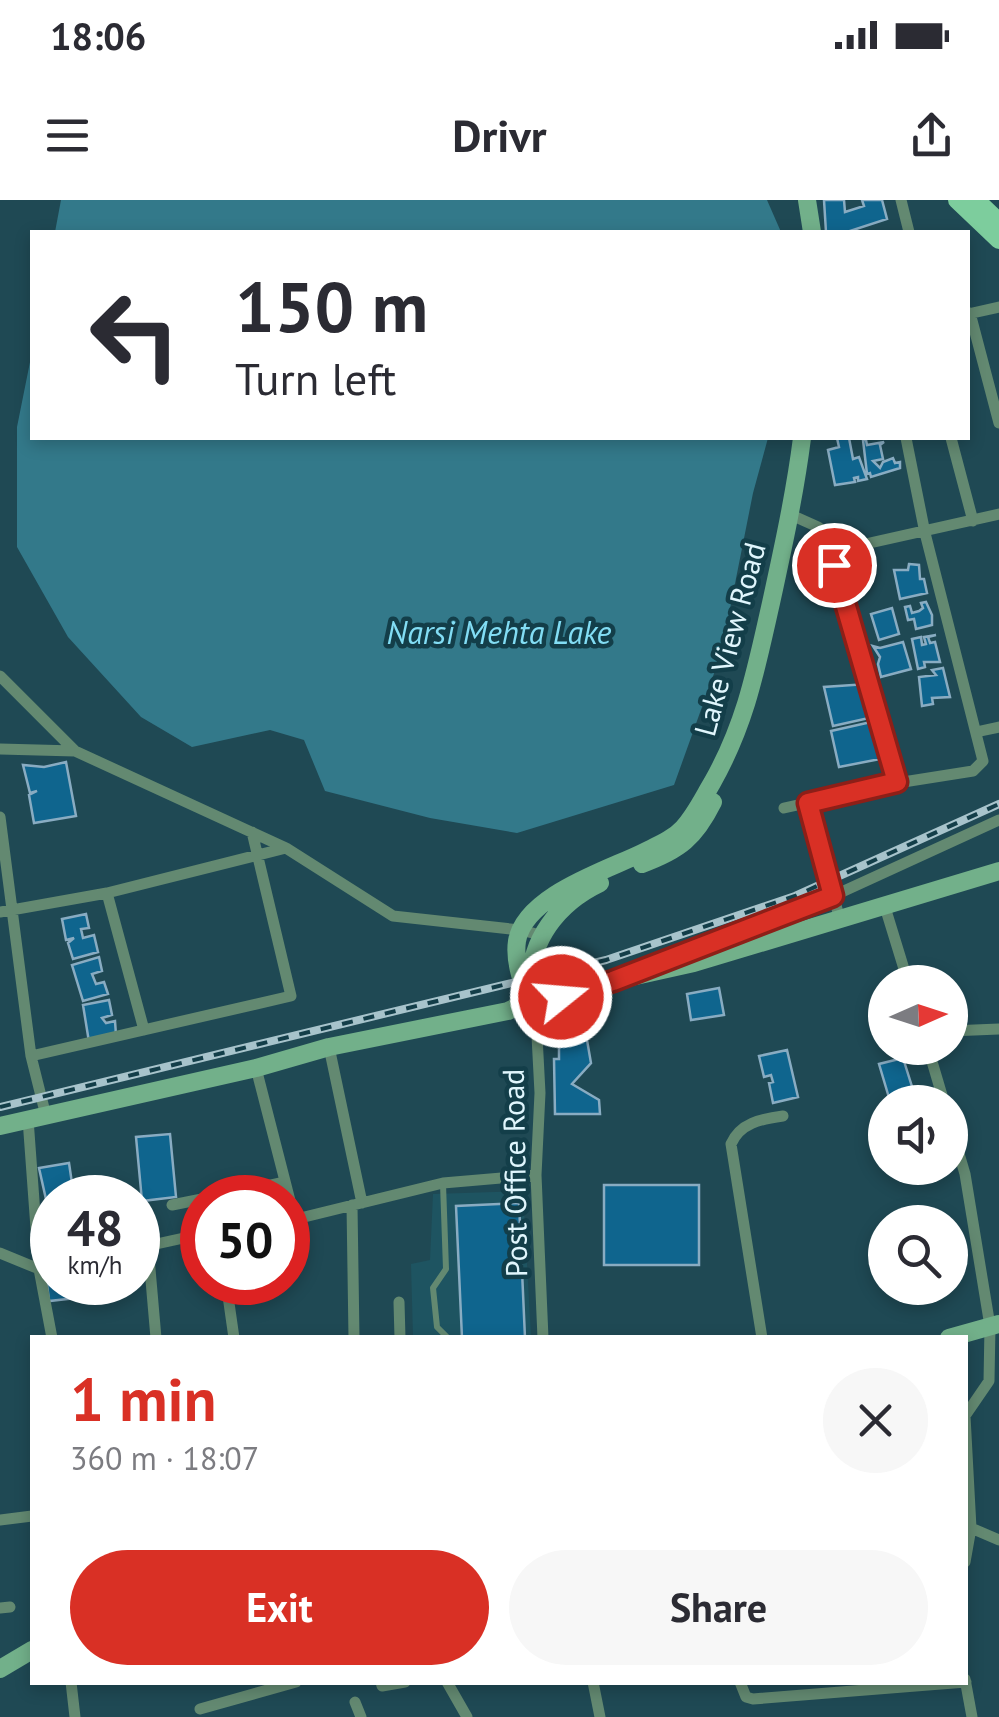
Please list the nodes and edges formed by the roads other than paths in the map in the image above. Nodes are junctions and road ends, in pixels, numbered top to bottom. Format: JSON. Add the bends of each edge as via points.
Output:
{"nodes":[{"id":1,"x":807,"y":200,"type":"edge"},
{"id":2,"x":818,"y":200,"type":"edge"},
{"id":3,"x":901,"y":200,"type":"edge"},
{"id":4,"x":957,"y":200,"type":"edge"},
{"id":5,"x":976,"y":200,"type":"edge"},
{"id":6,"x":999,"y":222,"type":"edge"},
{"id":7,"x":812,"y":230,"type":"edge"},
{"id":8,"x":823,"y":230,"type":"edge"},
{"id":9,"x":908,"y":230,"type":"edge"},
{"id":10,"x":999,"y":240,"type":"edge"},
{"id":11,"x":999,"y":307,"type":"edge"},
{"id":12,"x":970,"y":313,"type":"edge"},
{"id":13,"x":970,"y":317,"type":"edge"},
{"id":14,"x":999,"y":423,"type":"edge"},
{"id":15,"x":802,"y":440,"type":"edge"},
{"id":16,"x":814,"y":440,"type":"edge"},
{"id":17,"x":906,"y":440,"type":"edge"},
{"id":18,"x":952,"y":440,"type":"edge"},
{"id":19,"x":999,"y":514,"type":"edge"},
{"id":20,"x":794,"y":516,"type":"junction"},
{"id":21,"x":974,"y":520,"type":"junction"},
{"id":22,"x":926,"y":533,"type":"junction"},
{"id":23,"x":843,"y":550,"type":"junction"},
{"id":24,"x":0,"y":676,"type":"edge"},
{"id":25,"x":999,"y":726,"type":"edge"},
{"id":26,"x":976,"y":732,"type":"junction"},
{"id":27,"x":0,"y":749,"type":"edge"},
{"id":28,"x":74,"y":752,"type":"junction"},
{"id":29,"x":897,"y":782,"type":"junction"},
{"id":30,"x":808,"y":803,"type":"junction"},
{"id":31,"x":784,"y":808,"type":"dead end"},
{"id":32,"x":0,"y":817,"type":"edge"},
{"id":33,"x":999,"y":820,"type":"edge"},
{"id":34,"x":252,"y":832,"type":"junction"},
{"id":35,"x":286,"y":848,"type":"junction"},
{"id":36,"x":257,"y":854,"type":"junction"},
{"id":37,"x":999,"y":871,"type":"edge"},
{"id":38,"x":107,"y":892,"type":"junction"},
{"id":39,"x":833,"y":896,"type":"junction"},
{"id":40,"x":885,"y":906,"type":"junction"},
{"id":41,"x":14,"y":910,"type":"junction"},
{"id":42,"x":0,"y":912,"type":"edge"},
{"id":43,"x":840,"y":920,"type":"junction"},
{"id":44,"x":520,"y":930,"type":"junction"},
{"id":45,"x":542,"y":935,"type":"junction"},
{"id":46,"x":903,"y":965,"type":"edge"},
{"id":47,"x":613,"y":981,"type":"junction"},
{"id":48,"x":529,"y":1004,"type":"junction"},
{"id":49,"x":999,"y":1029,"type":"edge"},
{"id":50,"x":144,"y":1030,"type":"junction"},
{"id":51,"x":968,"y":1030,"type":"edge"},
{"id":52,"x":330,"y":1047,"type":"junction"},
{"id":53,"x":31,"y":1056,"type":"junction"},
{"id":54,"x":256,"y":1068,"type":"junction"},
{"id":55,"x":782,"y":1116,"type":"dead end"},
{"id":56,"x":37,"y":1118,"type":"junction"},
{"id":57,"x":0,"y":1126,"type":"edge"},
{"id":58,"x":40,"y":1175,"type":"edge"},
{"id":59,"x":283,"y":1175,"type":"edge"},
{"id":60,"x":536,"y":1175,"type":"junction"},
{"id":61,"x":443,"y":1183,"type":"junction"},
{"id":62,"x":967,"y":1185,"type":"edge"},
{"id":63,"x":180,"y":1203,"type":"edge"},
{"id":64,"x":357,"y":1204,"type":"junction"},
{"id":65,"x":172,"y":1205,"type":"dead end"},
{"id":66,"x":310,"y":1215,"type":"edge"},
{"id":67,"x":0,"y":1253,"type":"edge"},
{"id":68,"x":30,"y":1263,"type":"edge"},
{"id":69,"x":400,"y":1302,"type":"dead end"},
{"id":70,"x":49,"y":1305,"type":"edge"},
{"id":71,"x":151,"y":1305,"type":"edge"},
{"id":72,"x":229,"y":1305,"type":"edge"},
{"id":73,"x":994,"y":1325,"type":"edge"},
{"id":74,"x":52,"y":1335,"type":"edge"},
{"id":75,"x":156,"y":1335,"type":"edge"},
{"id":76,"x":234,"y":1335,"type":"edge"},
{"id":77,"x":354,"y":1335,"type":"edge"},
{"id":78,"x":400,"y":1335,"type":"edge"},
{"id":79,"x":445,"y":1335,"type":"edge"},
{"id":80,"x":542,"y":1335,"type":"edge"},
{"id":81,"x":762,"y":1335,"type":"edge"},
{"id":82,"x":959,"y":1335,"type":"edge"},
{"id":83,"x":968,"y":1411,"type":"edge"},
{"id":84,"x":968,"y":1472,"type":"edge"},
{"id":85,"x":30,"y":1516,"type":"edge"},
{"id":86,"x":0,"y":1520,"type":"edge"},
{"id":87,"x":971,"y":1528,"type":"junction"},
{"id":88,"x":999,"y":1540,"type":"edge"},
{"id":89,"x":968,"y":1545,"type":"edge"},
{"id":90,"x":30,"y":1651,"type":"edge"},
{"id":91,"x":0,"y":1670,"type":"edge"},
{"id":92,"x":71,"y":1685,"type":"edge"},
{"id":93,"x":286,"y":1685,"type":"edge"},
{"id":94,"x":449,"y":1685,"type":"edge"},
{"id":95,"x":594,"y":1685,"type":"edge"},
{"id":96,"x":741,"y":1685,"type":"edge"},
{"id":97,"x":918,"y":1685,"type":"edge"},
{"id":98,"x":966,"y":1685,"type":"edge"},
{"id":99,"x":355,"y":1702,"type":"dead end"},
{"id":100,"x":200,"y":1709,"type":"dead end"},
{"id":101,"x":75,"y":1717,"type":"edge"},
{"id":102,"x":361,"y":1717,"type":"edge"},
{"id":103,"x":466,"y":1717,"type":"edge"},
{"id":104,"x":600,"y":1717,"type":"edge"},
{"id":105,"x":972,"y":1717,"type":"edge"}],
"edges":[{"from":1,"to":7,"type":"main road"},
{"from":2,"to":8,"type":"main road"},
{"from":3,"to":9,"type":"street"},
{"from":4,"to":10,"type":"main road"},
{"from":5,"to":6,"type":"main road"},
{"from":11,"to":12,"type":"street"},
{"from":13,"to":14,"type":"street"},
{"from":15,"to":20,"type":"main road","name":"Lake View Road"},
{"from":16,"to":20,"type":"main road","name":"Lake View Road"},
{"from":17,"to":22,"type":"street"},
{"from":18,"to":21,"type":"street"},
{"from":19,"to":21,"type":"street"},
{"from":20,"to":23,"type":"street"},
{"from":20,"to":44,"type":"main road","name":"Lake View Road","via":[[742,724],[692,816],[673,837],[551,898]]},
{"from":20,"to":45,"type":"main road","name":"Lake View Road","via":[[753,725],[700,829],[672,853],[589,888]]},
{"from":21,"to":22,"type":"street"},
{"from":22,"to":23,"type":"street"},
{"from":22,"to":26,"type":"street"},
{"from":23,"to":29,"type":"street","via":[[834,565]]},
{"from":24,"to":28,"type":"street"},
{"from":25,"to":26,"type":"street"},
{"from":26,"to":29,"type":"street","via":[[981,766]]},
{"from":27,"to":28,"type":"street"},
{"from":28,"to":34,"type":"street"},
{"from":29,"to":30,"type":"street"},
{"from":30,"to":31,"type":"street"},
{"from":30,"to":39,"type":"street"},
{"from":32,"to":41,"type":"street"},
{"from":33,"to":39,"type":"street"},
{"from":34,"to":35,"type":"street"},
{"from":34,"to":36,"type":"street"},
{"from":35,"to":36,"type":"street"},
{"from":35,"to":44,"type":"street","via":[[393,916]]},
{"from":36,"to":38,"type":"street"},
{"from":36,"to":50,"type":"street","via":[[291,996]]},
{"from":37,"to":40,"type":"main road"},
{"from":38,"to":41,"type":"street"},
{"from":38,"to":50,"type":"street"},
{"from":39,"to":43,"type":"street"},
{"from":39,"to":47,"type":"street"},
{"from":40,"to":43,"type":"main road"},
{"from":40,"to":46,"type":"street"},
{"from":41,"to":42,"type":"street"},
{"from":41,"to":53,"type":"street"},
{"from":43,"to":47,"type":"main road"},
{"from":44,"to":45,"type":"street"},
{"from":44,"to":48,"type":"main road","via":[[517,961]]},
{"from":45,"to":48,"type":"main road","via":[[532,956]]},
{"from":47,"to":48,"type":"main road"},
{"from":48,"to":52,"type":"main road"},
{"from":48,"to":60,"type":"street","name":"Post Office Road","via":[[540,1094]]},
{"from":49,"to":51,"type":"street"},
{"from":50,"to":53,"type":"street"},
{"from":52,"to":54,"type":"main road"},
{"from":52,"to":64,"type":"street"},
{"from":53,"to":56,"type":"street"},
{"from":54,"to":56,"type":"main road"},
{"from":54,"to":59,"type":"street"},
{"from":55,"to":81,"type":"street","via":[[746,1126],[731,1144]]},
{"from":56,"to":57,"type":"main road"},
{"from":56,"to":58,"type":"street"},
{"from":60,"to":61,"type":"street"},
{"from":60,"to":80,"type":"street","name":"Post Office Road"},
{"from":61,"to":64,"type":"street"},
{"from":61,"to":79,"type":"lane","via":[[446,1268],[432,1288],[437,1326]]},
{"from":62,"to":73,"type":"street"},
{"from":63,"to":65,"type":"street"},
{"from":64,"to":66,"type":"street"},
{"from":64,"to":77,"type":"street"},
{"from":67,"to":68,"type":"street"},
{"from":69,"to":78,"type":"street"},
{"from":70,"to":74,"type":"street"},
{"from":71,"to":75,"type":"street"},
{"from":72,"to":76,"type":"street"},
{"from":73,"to":82,"type":"main road"},
{"from":73,"to":83,"type":"street","via":[[988,1381]]},
{"from":84,"to":87,"type":"street"},
{"from":85,"to":86,"type":"street"},
{"from":87,"to":88,"type":"street"},
{"from":87,"to":89,"type":"street"},
{"from":90,"to":91,"type":"main road"},
{"from":92,"to":101,"type":"street"},
{"from":93,"to":100,"type":"street"},
{"from":94,"to":103,"type":"street"},
{"from":95,"to":104,"type":"street"},
{"from":96,"to":97,"type":"street","via":[[754,1699]]},
{"from":98,"to":105,"type":"street"},
{"from":99,"to":102,"type":"street"}]}
